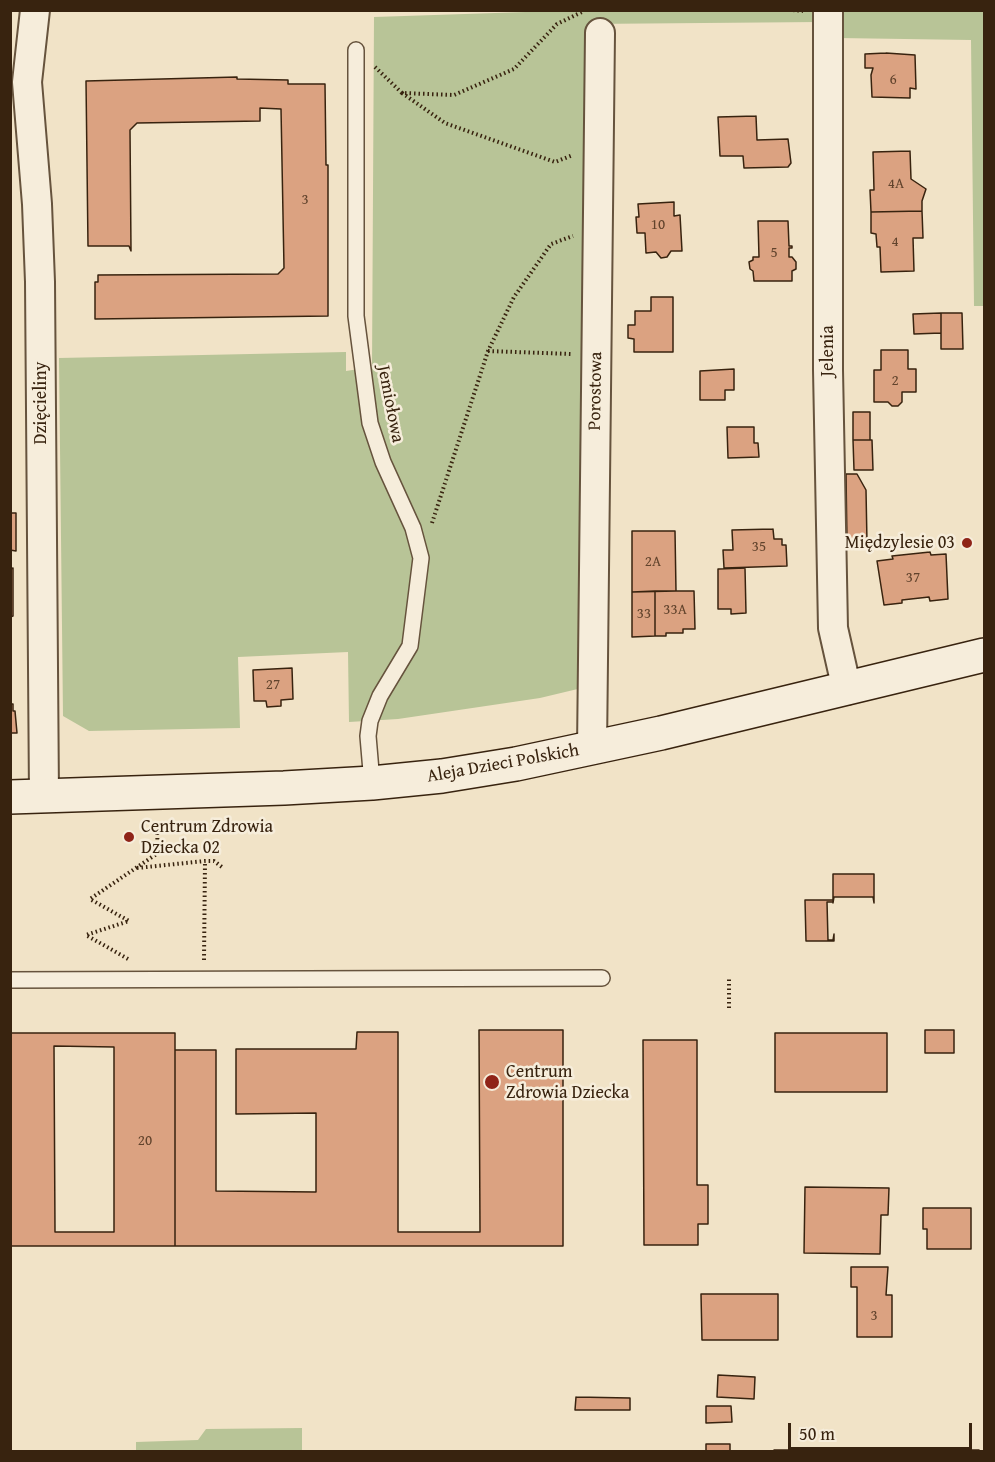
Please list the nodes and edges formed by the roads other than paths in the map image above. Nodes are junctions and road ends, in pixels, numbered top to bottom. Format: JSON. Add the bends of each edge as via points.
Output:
{"nodes":[{"id":1,"x":35,"y":10,"type":"edge"},
{"id":2,"x":828,"y":10,"type":"edge"},
{"id":3,"x":593,"y":22,"type":"edge"},
{"id":4,"x":356,"y":50,"type":"road end"},
{"id":5,"x":984,"y":656,"type":"edge"},
{"id":6,"x":847,"y":690,"type":"junction"},
{"id":7,"x":592,"y":748,"type":"junction"},
{"id":8,"x":372,"y":783,"type":"junction"},
{"id":9,"x":44,"y":796,"type":"junction"},
{"id":10,"x":10,"y":797,"type":"edge"},
{"id":11,"x":602,"y":978,"type":"dead end"},
{"id":12,"x":10,"y":980,"type":"edge"}],
"edges":[{"from":1,"to":9,"type":"street","name":"Dzięcieliny","via":[[27,82],[40,282]]},
{"from":2,"to":6,"type":"street","name":"Jelenia","via":[[833,628]]},
{"from":3,"to":7,"type":"street","name":"Porostowa","via":[[599,146]]},
{"from":4,"to":8,"type":"lane","name":"Jemiołowa","via":[[356,316],[370,423],[413,528],[421,558],[410,646],[370,721]]},
{"from":5,"to":6,"type":"street","name":"Aleja Dzieci Polskich"},
{"from":6,"to":7,"type":"street","name":"Aleja Dzieci Polskich"},
{"from":7,"to":8,"type":"street","name":"Aleja Dzieci Polskich","via":[[442,776]]},
{"from":8,"to":9,"type":"street","name":"Aleja Dzieci Polskich"},
{"from":9,"to":10,"type":"street","name":"Aleja Dzieci Polskich"},
{"from":11,"to":12,"type":"lane"}]}
